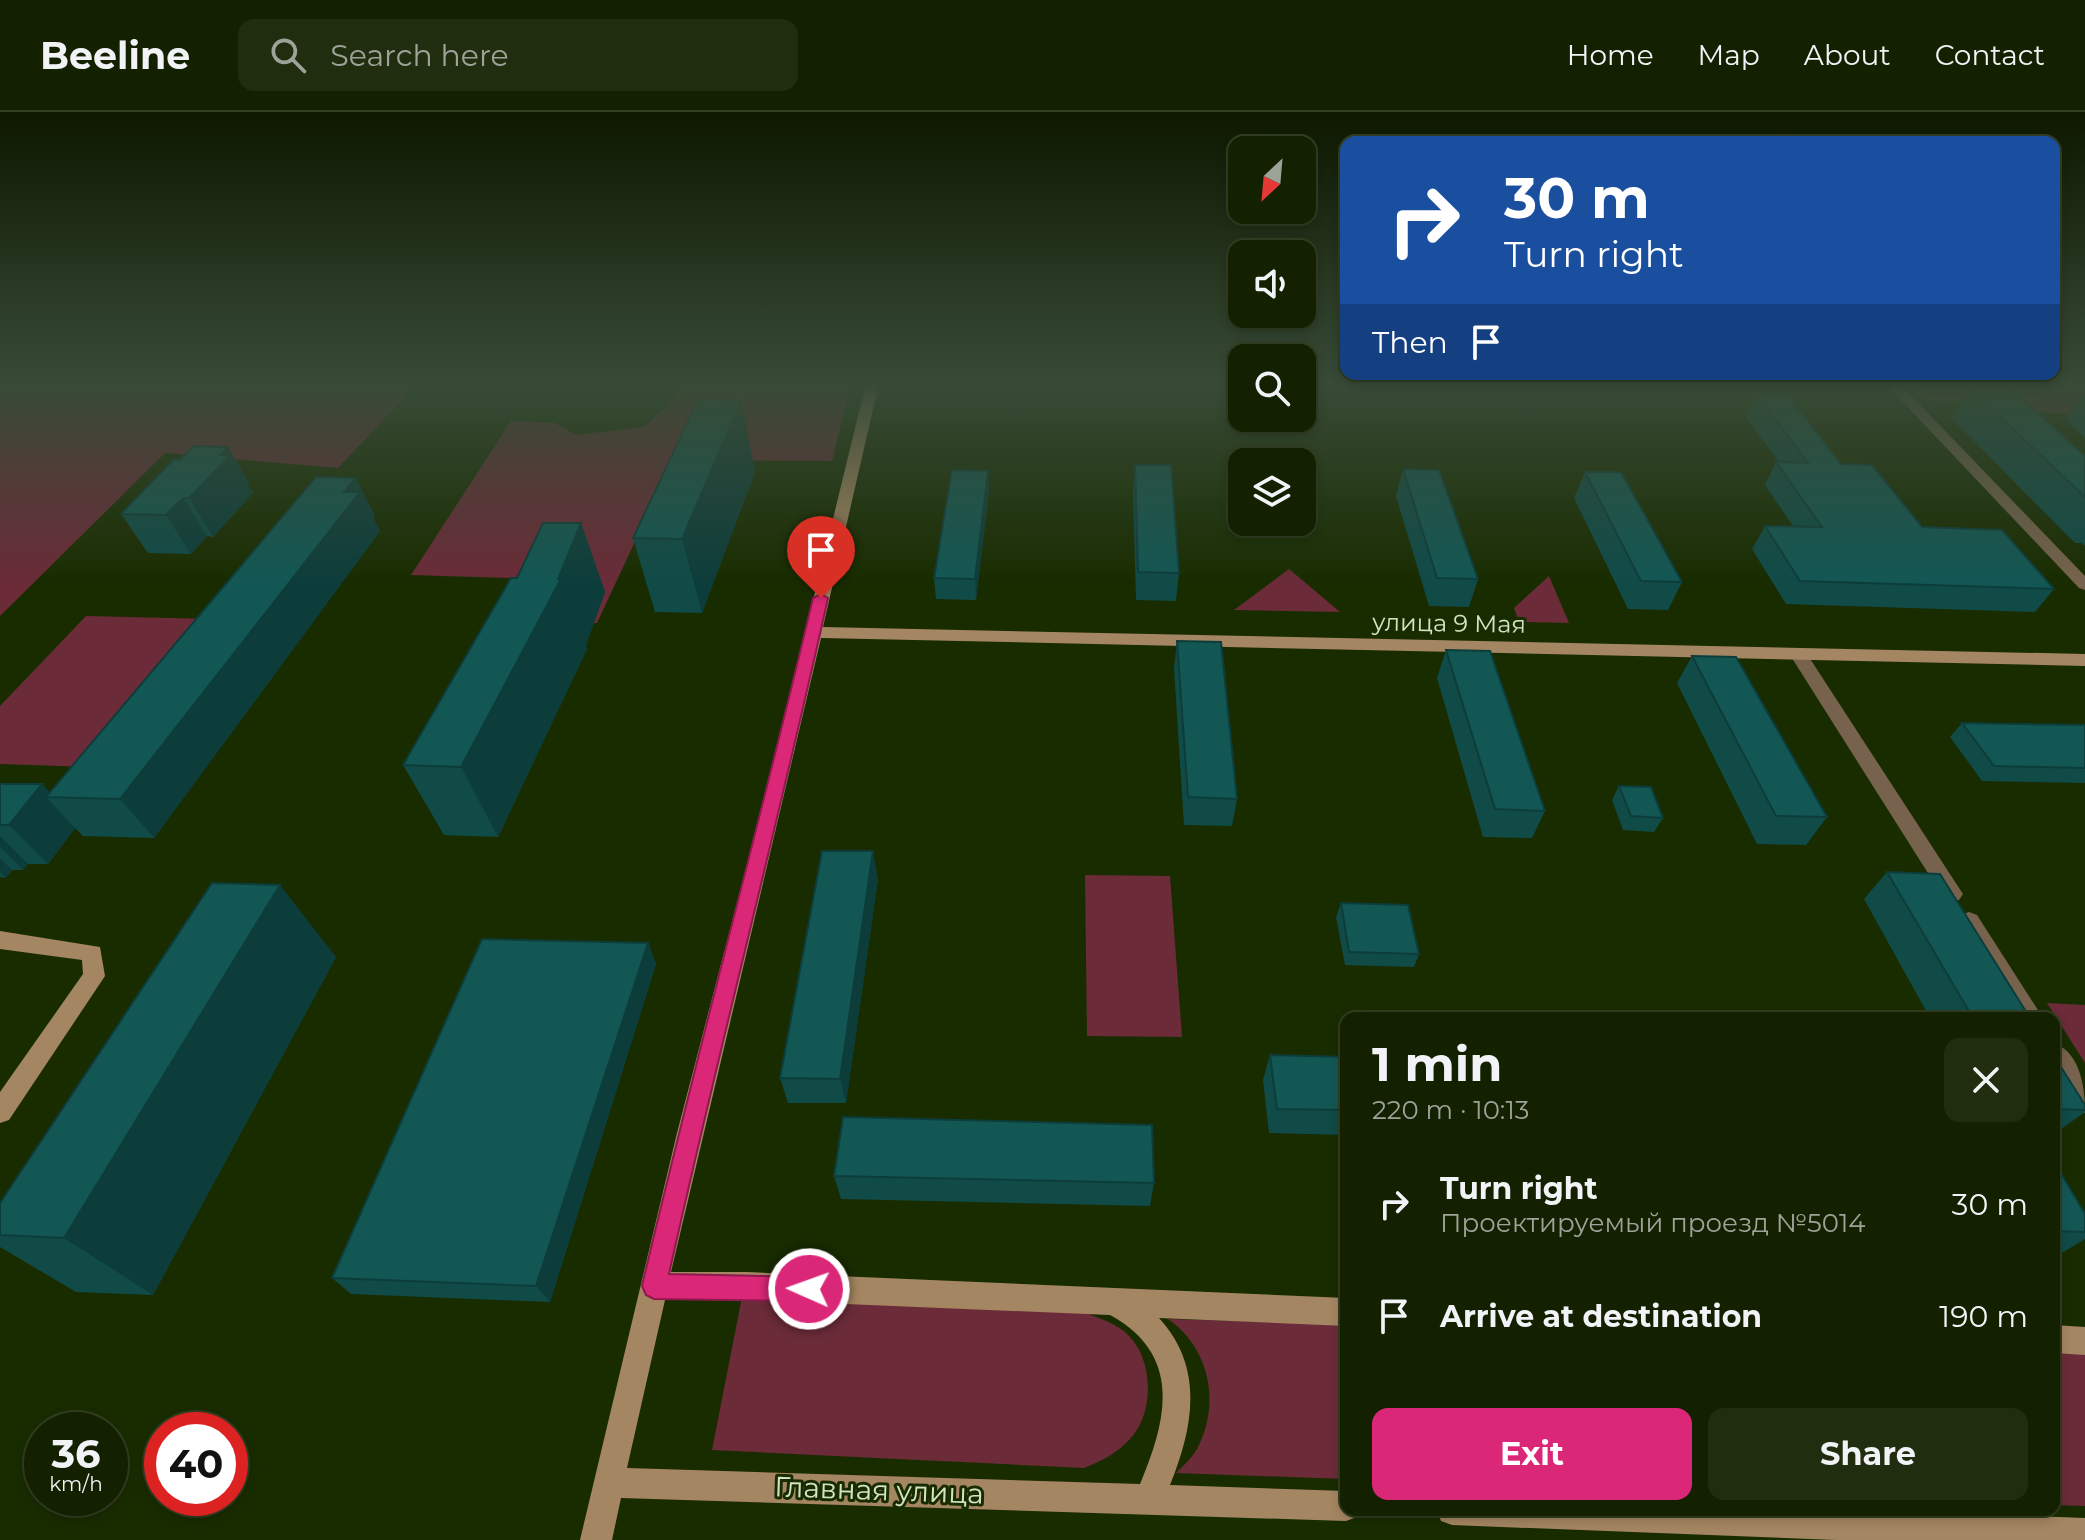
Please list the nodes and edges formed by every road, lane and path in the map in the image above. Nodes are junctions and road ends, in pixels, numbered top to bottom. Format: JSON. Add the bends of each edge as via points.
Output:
{"nodes":[{"id":1,"x":857,"y":450,"type":"edge"},
{"id":2,"x":1955,"y":450,"type":"edge"},
{"id":3,"x":2085,"y":585,"type":"edge"},
{"id":4,"x":813,"y":632,"type":"junction"},
{"id":5,"x":1799,"y":655,"type":"junction"},
{"id":6,"x":2085,"y":660,"type":"edge"},
{"id":7,"x":0,"y":940,"type":"edge"},
{"id":8,"x":2028,"y":1012,"type":"edge"},
{"id":9,"x":2060,"y":1062,"type":"edge"},
{"id":10,"x":2085,"y":1102,"type":"edge"},
{"id":11,"x":0,"y":1112,"type":"edge"},
{"id":12,"x":654,"y":1286,"type":"junction"},
{"id":13,"x":1109,"y":1301,"type":"junction"},
{"id":14,"x":1340,"y":1312,"type":"edge"},
{"id":15,"x":2060,"y":1339,"type":"edge"},
{"id":16,"x":2085,"y":1341,"type":"edge"},
{"id":17,"x":609,"y":1483,"type":"junction"},
{"id":18,"x":1149,"y":1499,"type":"junction"},
{"id":19,"x":1340,"y":1506,"type":"edge"},
{"id":20,"x":1610,"y":1516,"type":"edge"},
{"id":21,"x":2085,"y":1534,"type":"edge"},
{"id":22,"x":596,"y":1540,"type":"edge"}],
"edges":[{"from":1,"to":4,"type":"street"},
{"from":2,"to":3,"type":"street"},
{"from":4,"to":5,"type":"street","name":"улица 9 Мая"},
{"from":4,"to":12,"type":"street"},
{"from":5,"to":6,"type":"street","name":"улица 9 Мая"},
{"from":5,"to":8,"type":"street"},
{"from":7,"to":11,"type":"street","via":[[92,953],[94,976]]},
{"from":9,"to":10,"type":"street"},
{"from":12,"to":13,"type":"street"},
{"from":12,"to":17,"type":"street"},
{"from":13,"to":14,"type":"street"},
{"from":13,"to":18,"type":"street","via":[[1139,1315],[1160,1339],[1175,1369],[1180,1402]]},
{"from":15,"to":16,"type":"street"},
{"from":17,"to":18,"type":"street","name":"Главная улица"},
{"from":17,"to":22,"type":"street"},
{"from":18,"to":19,"type":"street","name":"Главная улица"},
{"from":20,"to":21,"type":"street"}]}
